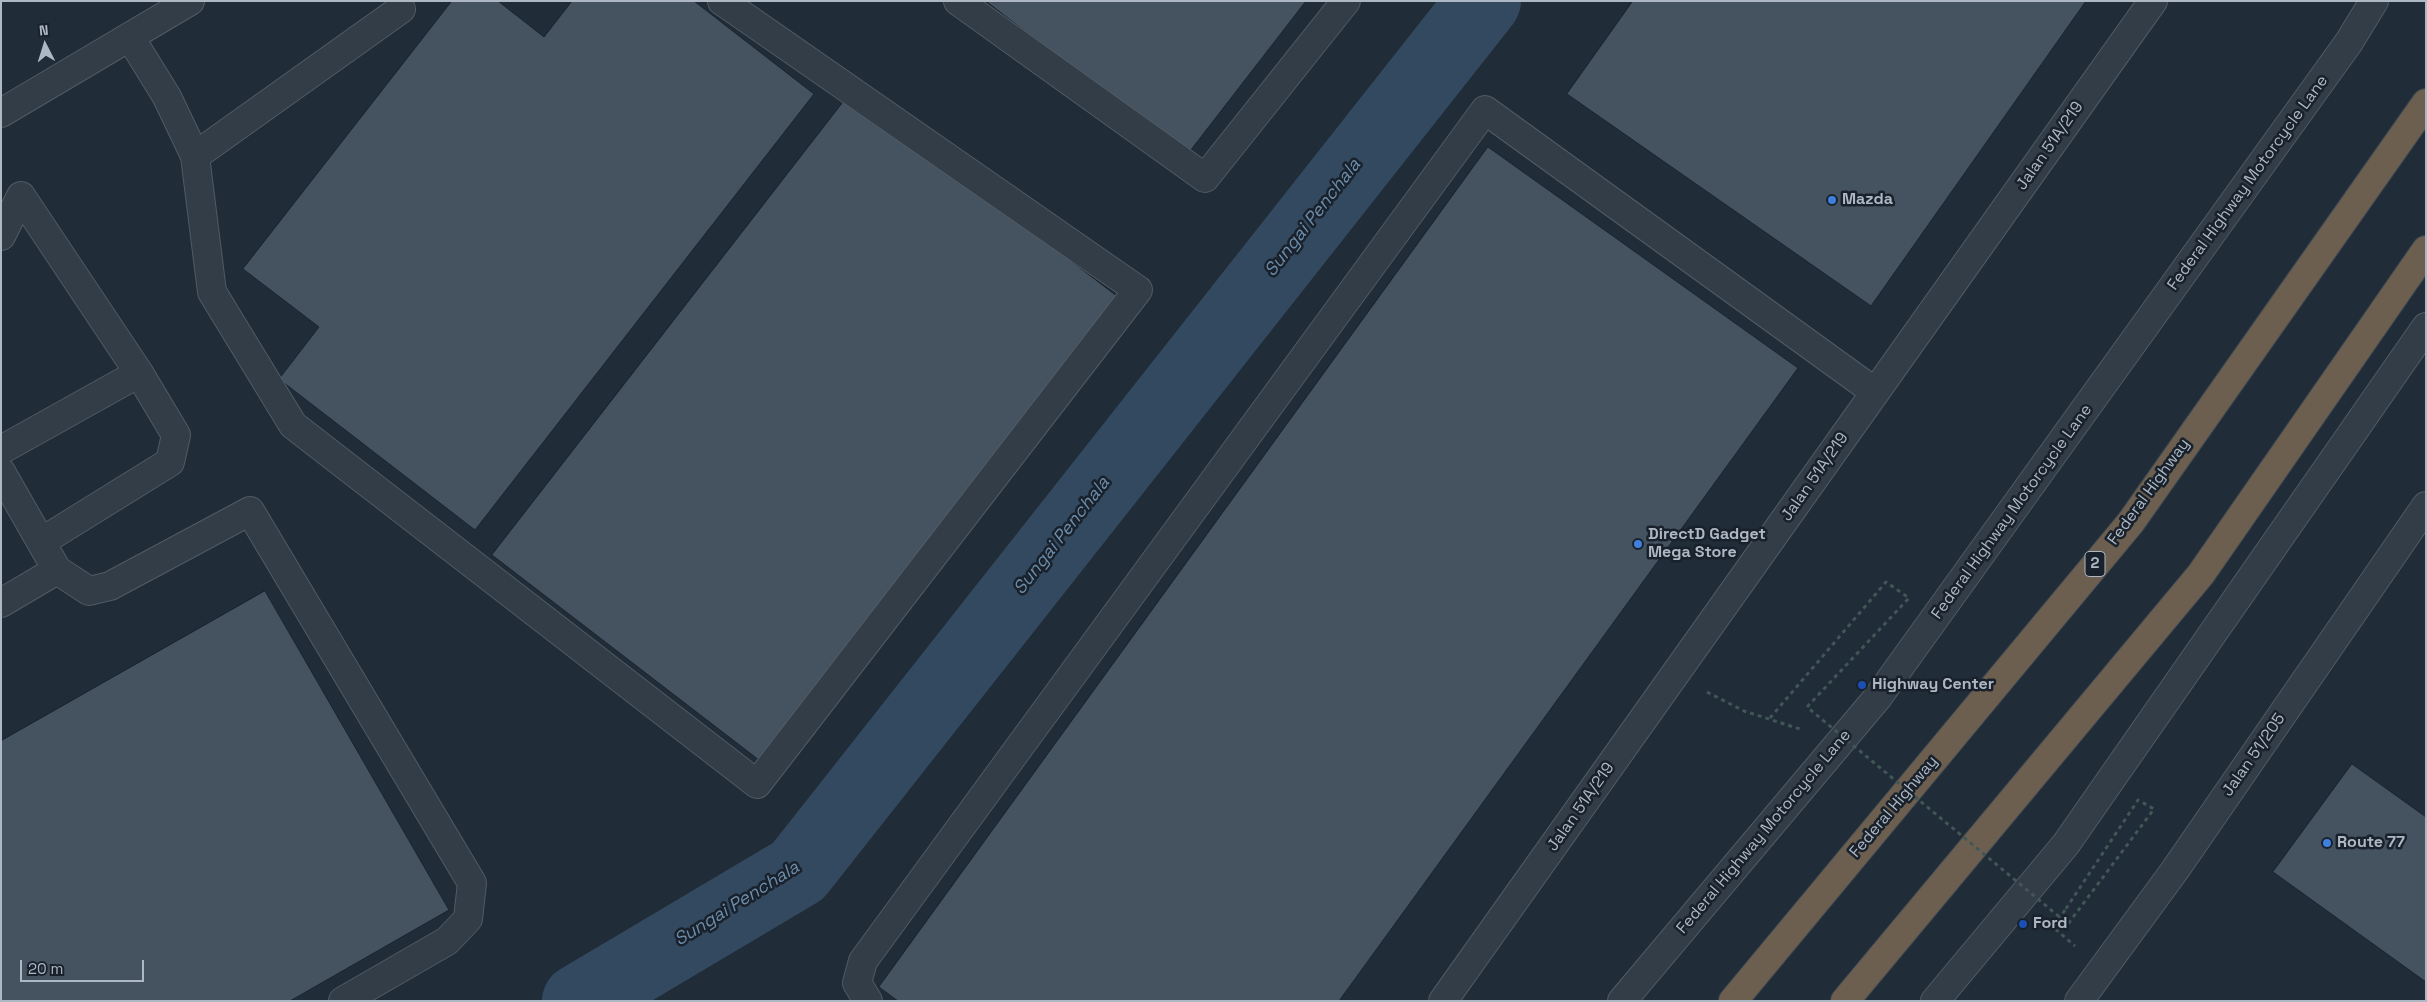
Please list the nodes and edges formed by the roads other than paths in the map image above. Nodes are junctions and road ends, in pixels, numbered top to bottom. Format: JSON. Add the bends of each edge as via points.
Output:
{"nodes":[{"id":1,"x":190,"y":1,"type":"edge"},
{"id":2,"x":722,"y":1,"type":"edge"},
{"id":3,"x":958,"y":1,"type":"edge"},
{"id":4,"x":1346,"y":1,"type":"edge"},
{"id":5,"x":2153,"y":1,"type":"edge"},
{"id":6,"x":2374,"y":1,"type":"edge"},
{"id":7,"x":401,"y":9,"type":"dead end"},
{"id":8,"x":130,"y":37,"type":"junction"},
{"id":9,"x":2426,"y":103,"type":"edge"},
{"id":10,"x":1,"y":113,"type":"edge"},
{"id":11,"x":195,"y":156,"type":"junction"},
{"id":12,"x":1,"y":236,"type":"edge"},
{"id":13,"x":2426,"y":250,"type":"edge"},
{"id":14,"x":2426,"y":327,"type":"edge"},
{"id":15,"x":139,"y":373,"type":"junction"},
{"id":16,"x":1875,"y":392,"type":"junction"},
{"id":17,"x":1,"y":450,"type":"edge"},
{"id":18,"x":1,"y":472,"type":"edge"},
{"id":19,"x":2426,"y":506,"type":"edge"},
{"id":20,"x":41,"y":542,"type":"junction"},
{"id":21,"x":57,"y":570,"type":"junction"},
{"id":22,"x":1,"y":603,"type":"edge"},
{"id":23,"x":343,"y":1001,"type":"edge"},
{"id":24,"x":868,"y":1001,"type":"edge"},
{"id":25,"x":1443,"y":1001,"type":"edge"},
{"id":26,"x":1622,"y":1001,"type":"edge"},
{"id":27,"x":1733,"y":1001,"type":"edge"},
{"id":28,"x":1845,"y":1001,"type":"edge"},
{"id":29,"x":1935,"y":1001,"type":"edge"},
{"id":30,"x":2079,"y":1001,"type":"edge"}],
"edges":[{"from":1,"to":8,"type":"street"},
{"from":2,"to":11,"type":"street","via":[[1138,290],[757,784],[293,425],[212,292]]},
{"from":3,"to":4,"type":"street","via":[[1205,178]]},
{"from":5,"to":16,"type":"street","name":"Jalan 51A/219"},
{"from":6,"to":26,"type":"street","name":"Federal Highway Motorcycle Lane","via":[[2349,42],[1878,697]]},
{"from":7,"to":11,"type":"street"},
{"from":8,"to":10,"type":"street"},
{"from":8,"to":11,"type":"street","via":[[167,97]]},
{"from":9,"to":27,"type":"highway","name":"Federal Highway","number":"2","via":[[2131,522]]},
{"from":12,"to":15,"type":"street","via":[[21,196]]},
{"from":13,"to":28,"type":"highway","via":[[2201,574]]},
{"from":14,"to":29,"type":"street","via":[[2066,844]]},
{"from":15,"to":17,"type":"street"},
{"from":15,"to":20,"type":"street","via":[[176,435],[170,462]]},
{"from":16,"to":24,"type":"street","via":[[1485,110],[863,960],[858,983]]},
{"from":16,"to":25,"type":"street","name":"Jalan 51A/219"},
{"from":18,"to":20,"type":"street"},
{"from":19,"to":30,"type":"street","name":"Jalan 51/205","via":[[2175,870]]},
{"from":20,"to":21,"type":"street"},
{"from":21,"to":22,"type":"street"},
{"from":21,"to":23,"type":"street","via":[[89,591],[110,586],[250,512],[472,883],[468,919],[447,941]]}]}
